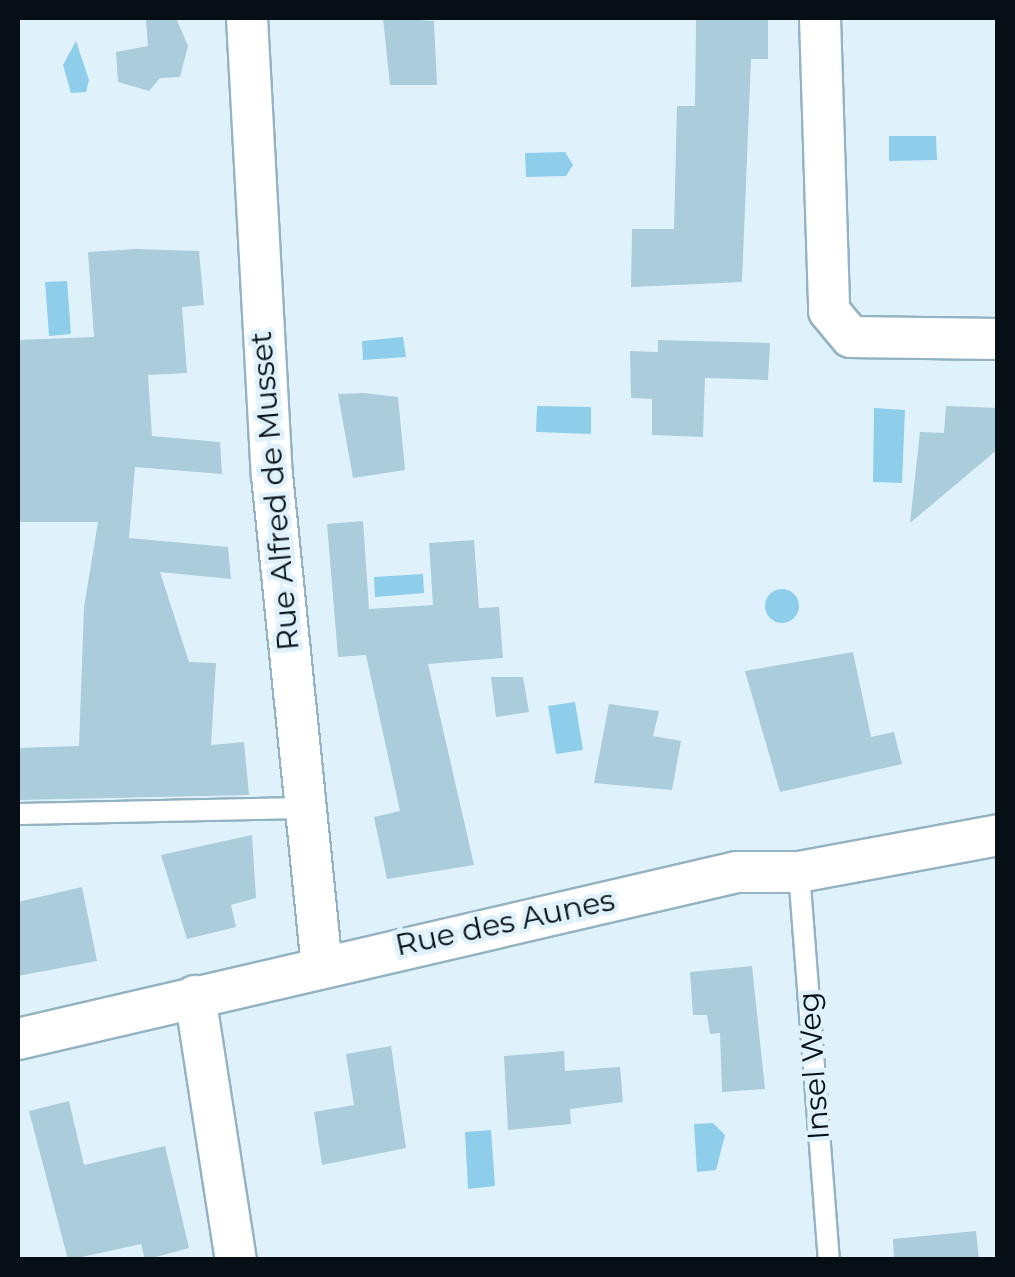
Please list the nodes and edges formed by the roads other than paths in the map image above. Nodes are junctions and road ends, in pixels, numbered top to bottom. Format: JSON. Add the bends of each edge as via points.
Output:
{"nodes":[{"id":1,"x":247,"y":18,"type":"edge"},
{"id":2,"x":820,"y":18,"type":"edge"},
{"id":3,"x":998,"y":339,"type":"edge"},
{"id":4,"x":302,"y":808,"type":"junction"},
{"id":5,"x":18,"y":814,"type":"edge"},
{"id":6,"x":998,"y":835,"type":"edge"},
{"id":7,"x":799,"y":872,"type":"junction"},
{"id":8,"x":322,"y":964,"type":"junction"},
{"id":9,"x":195,"y":996,"type":"junction"},
{"id":10,"x":18,"y":1039,"type":"edge"},
{"id":11,"x":236,"y":1260,"type":"edge"},
{"id":12,"x":830,"y":1260,"type":"edge"}],
"edges":[{"from":1,"to":4,"type":"street","name":"Rue Alfred de Musset","via":[[252,187]]},
{"from":2,"to":3,"type":"street","via":[[830,311],[851,337]]},
{"from":4,"to":5,"type":"lane"},
{"from":4,"to":8,"type":"street","name":"Rue Alfred de Musset"},
{"from":6,"to":7,"type":"street","name":"Rue des Aunes"},
{"from":7,"to":8,"type":"street","name":"Rue des Aunes","via":[[738,872]]},
{"from":7,"to":12,"type":"lane","name":"Insel Weg"},
{"from":8,"to":9,"type":"street","name":"Rue des Aunes"},
{"from":9,"to":10,"type":"street","name":"Rue des Aunes"},
{"from":9,"to":11,"type":"street"}]}
